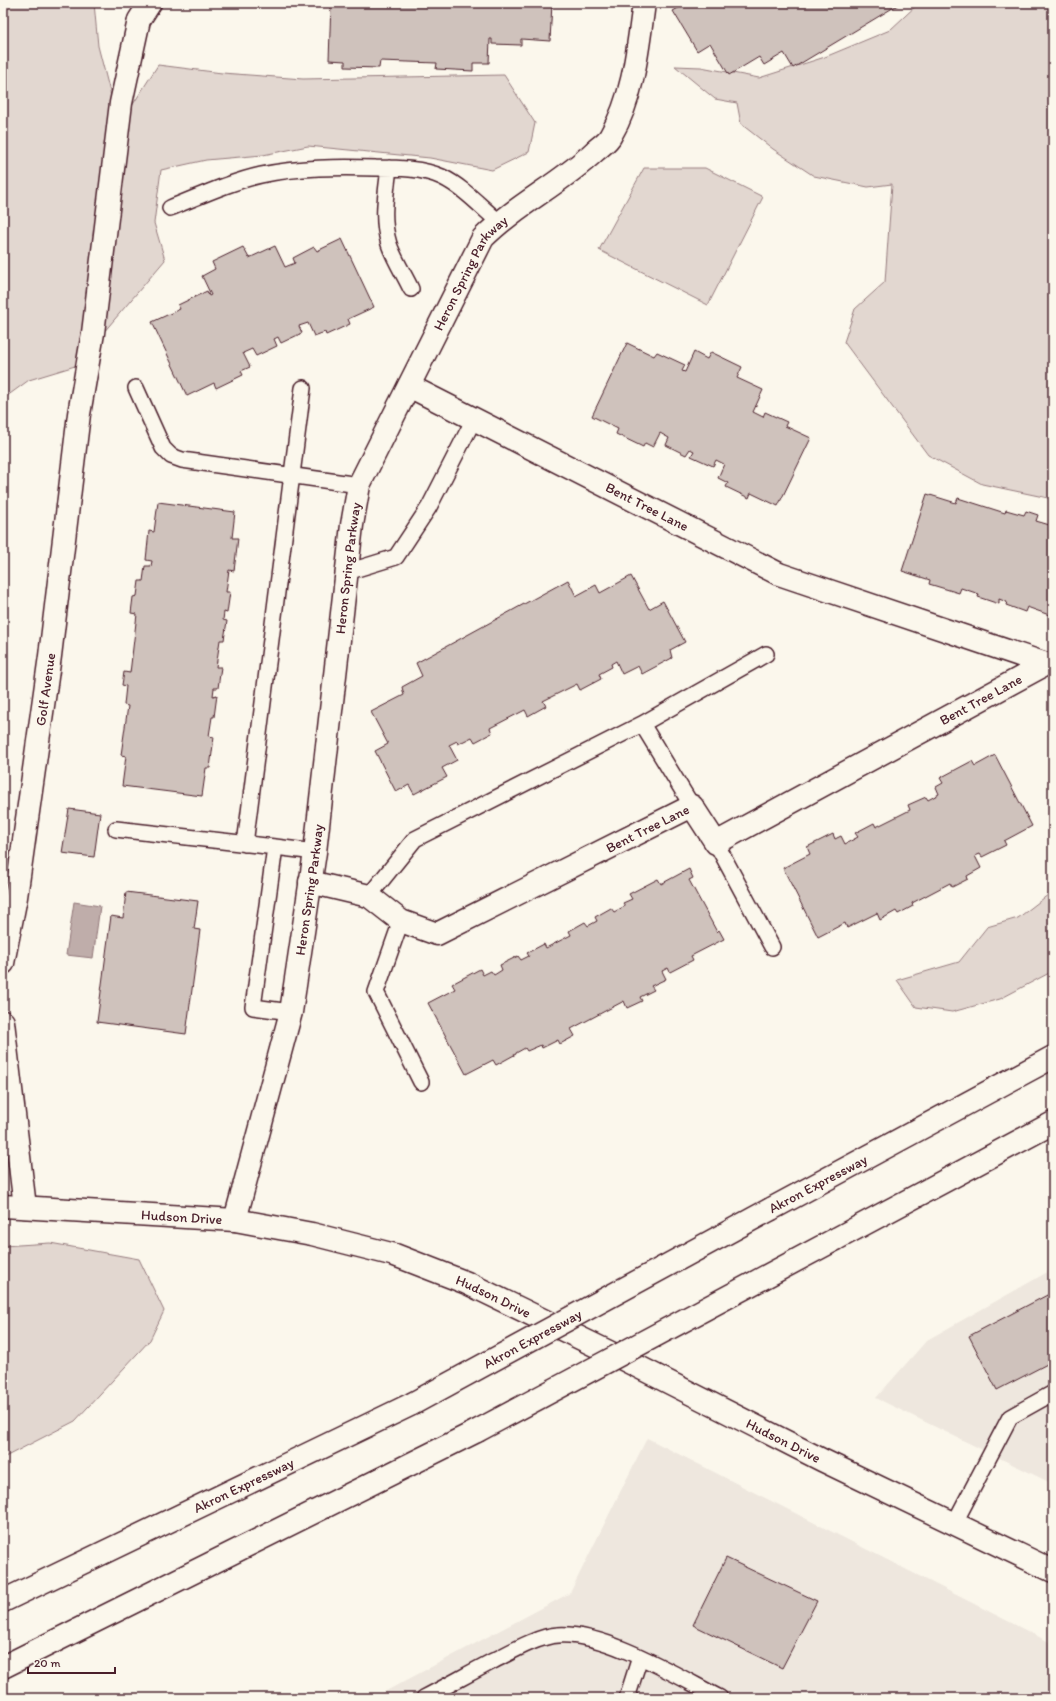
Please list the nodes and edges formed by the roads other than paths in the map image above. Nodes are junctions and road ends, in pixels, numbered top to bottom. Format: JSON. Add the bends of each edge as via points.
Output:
{"nodes":[{"id":1,"x":150,"y":3,"type":"edge"},
{"id":2,"x":644,"y":3,"type":"edge"},
{"id":3,"x":389,"y":168,"type":"junction"},
{"id":4,"x":170,"y":208,"type":"dead end"},
{"id":5,"x":499,"y":222,"type":"junction"},
{"id":6,"x":411,"y":289,"type":"dead end"},
{"id":7,"x":409,"y":386,"type":"junction"},
{"id":8,"x":136,"y":388,"type":"dead end"},
{"id":9,"x":303,"y":388,"type":"dead end"},
{"id":10,"x":474,"y":418,"type":"junction"},
{"id":11,"x":292,"y":476,"type":"junction"},
{"id":12,"x":359,"y":485,"type":"junction"},
{"id":13,"x":347,"y":572,"type":"junction"},
{"id":14,"x":766,"y":654,"type":"dead end"},
{"id":15,"x":1050,"y":665,"type":"edge"},
{"id":16,"x":642,"y":724,"type":"junction"},
{"id":17,"x":692,"y":806,"type":"junction"},
{"id":18,"x":116,"y":829,"type":"dead end"},
{"id":19,"x":716,"y":843,"type":"junction"},
{"id":20,"x":246,"y":844,"type":"junction"},
{"id":21,"x":275,"y":847,"type":"junction"},
{"id":22,"x":315,"y":852,"type":"junction"},
{"id":23,"x":310,"y":882,"type":"junction"},
{"id":24,"x":369,"y":896,"type":"junction"},
{"id":25,"x":401,"y":921,"type":"junction"},
{"id":26,"x":772,"y":947,"type":"dead end"},
{"id":27,"x":3,"y":963,"type":"edge"},
{"id":28,"x":291,"y":1012,"type":"junction"},
{"id":29,"x":3,"y":1022,"type":"edge"},
{"id":30,"x":1053,"y":1057,"type":"edge"},
{"id":31,"x":421,"y":1082,"type":"dead end"},
{"id":32,"x":1053,"y":1123,"type":"edge"},
{"id":33,"x":3,"y":1206,"type":"edge"},
{"id":34,"x":25,"y":1207,"type":"junction"},
{"id":35,"x":235,"y":1220,"type":"junction"},
{"id":36,"x":1053,"y":1393,"type":"edge"},
{"id":37,"x":954,"y":1524,"type":"junction"},
{"id":38,"x":1053,"y":1571,"type":"edge"},
{"id":39,"x":3,"y":1601,"type":"edge"},
{"id":40,"x":640,"y":1658,"type":"junction"},
{"id":41,"x":3,"y":1667,"type":"edge"},
{"id":42,"x":424,"y":1698,"type":"edge"},
{"id":43,"x":627,"y":1698,"type":"edge"},
{"id":44,"x":720,"y":1698,"type":"edge"}],
"edges":[{"from":1,"to":27,"type":"main road","name":"Golf Avenue","via":[[139,20],[121,103],[45,687],[16,897]]},
{"from":2,"to":5,"type":"main road","name":"Heron Spring Parkway","via":[[628,96],[611,136],[579,166]]},
{"from":3,"to":4,"type":"lane","via":[[328,167],[262,175],[222,187]]},
{"from":3,"to":5,"type":"lane","via":[[420,171],[441,177],[460,188]]},
{"from":3,"to":6,"type":"lane","via":[[384,204],[385,224],[390,245]]},
{"from":5,"to":7,"type":"main road","name":"Heron Spring Parkway","via":[[483,238]]},
{"from":7,"to":10,"type":"main road","name":"Bent Tree Lane"},
{"from":7,"to":12,"type":"main road","name":"Heron Spring Parkway"},
{"from":8,"to":11,"type":"lane","via":[[163,448],[172,456],[182,460]]},
{"from":9,"to":11,"type":"lane"},
{"from":10,"to":13,"type":"lane","via":[[429,507],[396,557]]},
{"from":10,"to":15,"type":"main road","name":"Bent Tree Lane","via":[[779,574]]},
{"from":11,"to":12,"type":"lane"},
{"from":11,"to":20,"type":"lane"},
{"from":12,"to":13,"type":"main road","name":"Heron Spring Parkway"},
{"from":13,"to":22,"type":"main road","name":"Heron Spring Parkway"},
{"from":14,"to":16,"type":"lane"},
{"from":15,"to":19,"type":"main road","name":"Bent Tree Lane"},
{"from":16,"to":17,"type":"lane"},
{"from":16,"to":24,"type":"lane","via":[[415,839]]},
{"from":17,"to":19,"type":"main road","name":"Bent Tree Lane"},
{"from":17,"to":25,"type":"main road","name":"Bent Tree Lane","via":[[437,934]]},
{"from":18,"to":20,"type":"lane"},
{"from":19,"to":26,"type":"lane"},
{"from":20,"to":21,"type":"lane"},
{"from":21,"to":22,"type":"lane"},
{"from":21,"to":28,"type":"lane","via":[[253,1007]]},
{"from":22,"to":23,"type":"main road","name":"Heron Spring Parkway"},
{"from":23,"to":24,"type":"main road","name":"Bent Tree Lane"},
{"from":23,"to":28,"type":"main road","name":"Heron Spring Parkway"},
{"from":24,"to":25,"type":"main road","name":"Bent Tree Lane"},
{"from":25,"to":31,"type":"lane","via":[[376,992]]},
{"from":28,"to":35,"type":"main road","name":"Heron Spring Parkway"},
{"from":29,"to":34,"type":"main road"},
{"from":30,"to":39,"type":"main road","name":"Akron Expressway","bridge":true,"via":[[412,1404]]},
{"from":32,"to":41,"type":"main road","bridge":true,"via":[[477,1431]]},
{"from":33,"to":34,"type":"main road","name":"Hudson Drive"},
{"from":34,"to":35,"type":"main road","name":"Hudson Drive"},
{"from":35,"to":37,"type":"main road","name":"Hudson Drive","via":[[312,1234],[395,1255],[467,1283]]},
{"from":36,"to":37,"type":"lane","via":[[1010,1418]]},
{"from":37,"to":38,"type":"main road","name":"Hudson Drive"},
{"from":40,"to":42,"type":"lane","via":[[589,1637],[557,1635],[526,1644]]},
{"from":40,"to":43,"type":"lane"},
{"from":40,"to":44,"type":"lane"}]}
